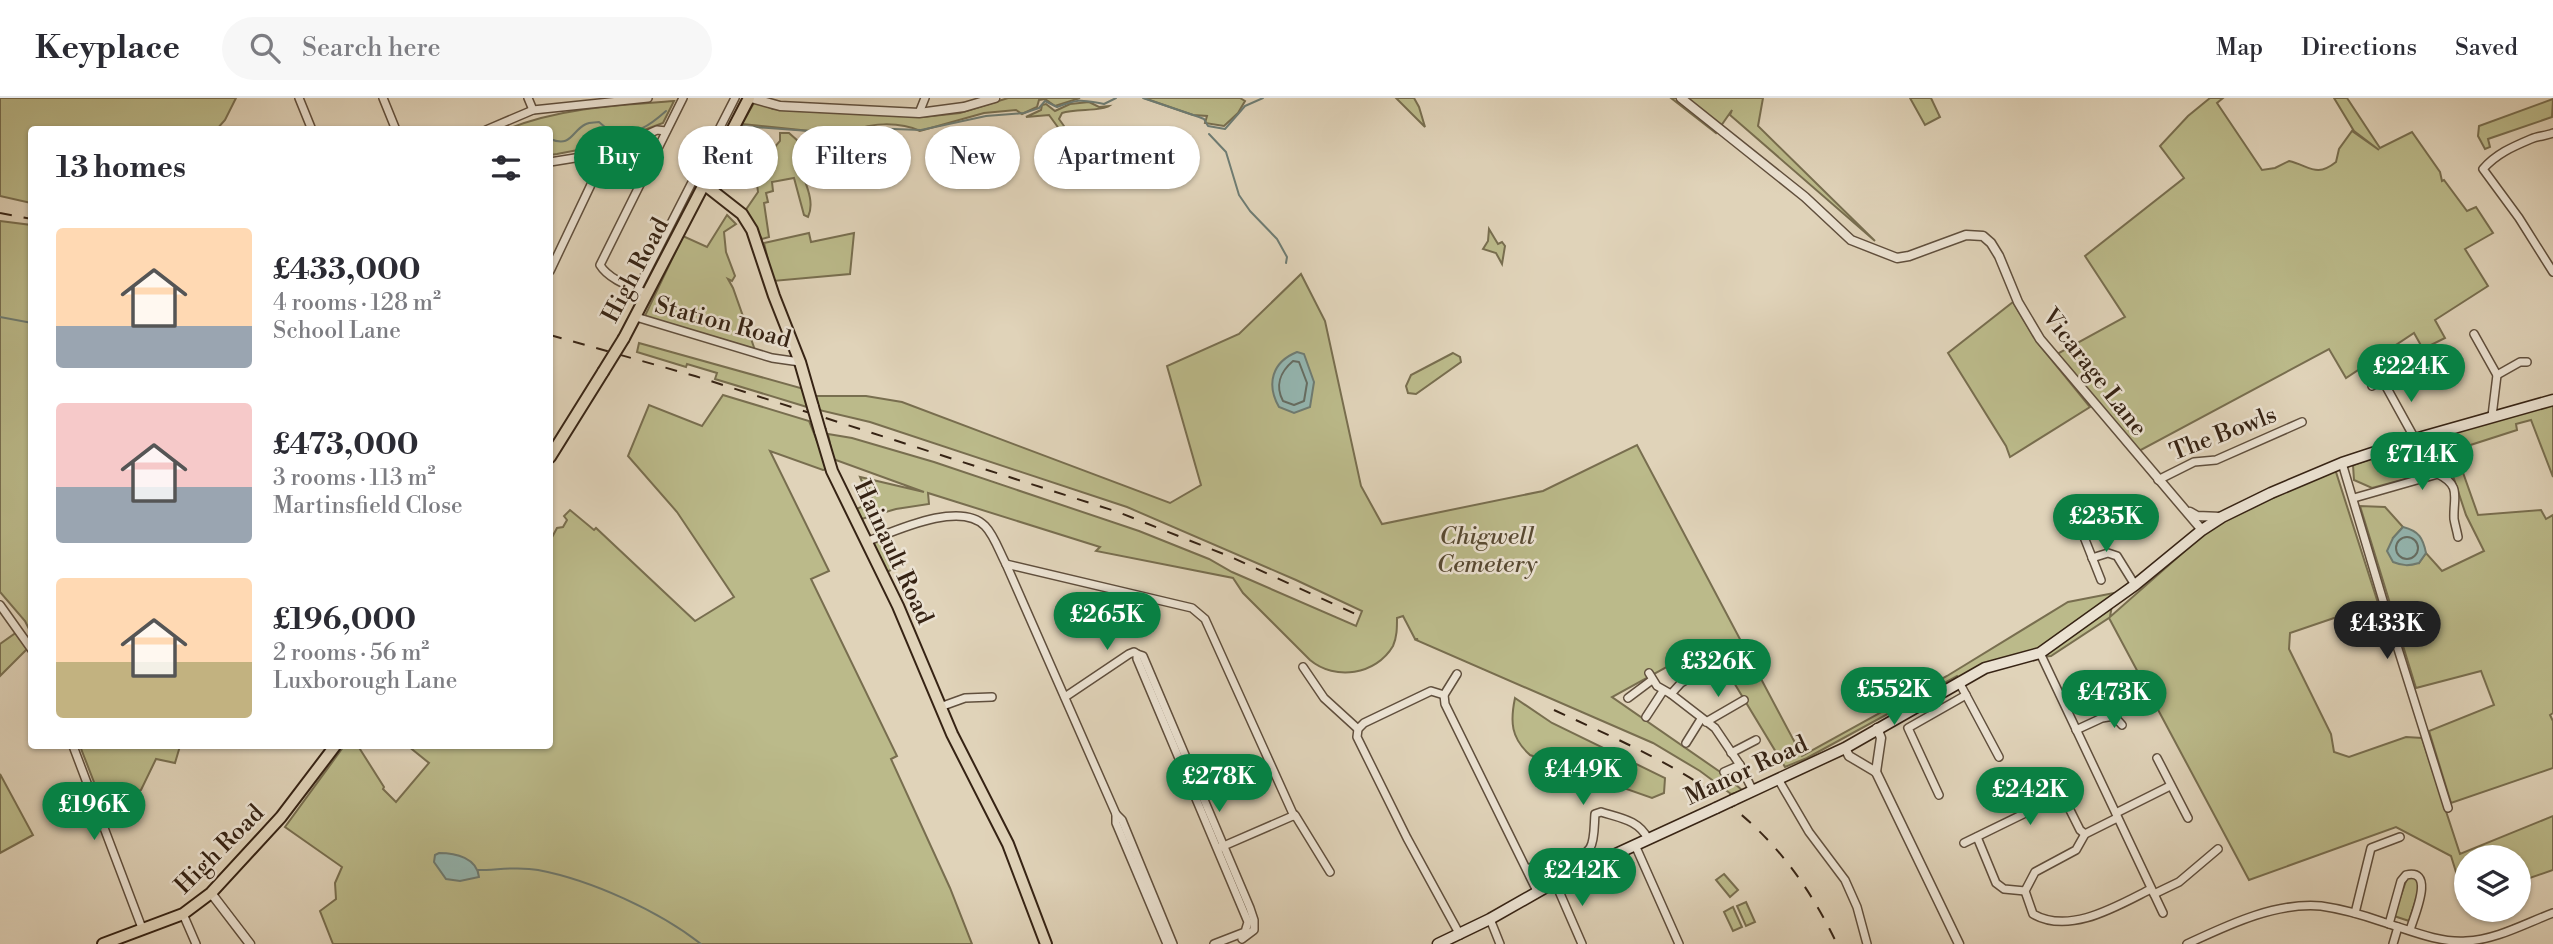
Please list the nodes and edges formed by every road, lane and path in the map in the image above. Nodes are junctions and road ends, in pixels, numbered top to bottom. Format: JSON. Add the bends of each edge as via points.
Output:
{"nodes":[{"id":1,"x":299,"y":98,"type":"edge"},
{"id":2,"x":383,"y":98,"type":"edge"},
{"id":3,"x":528,"y":98,"type":"edge"},
{"id":4,"x":648,"y":98,"type":"edge"},
{"id":5,"x":683,"y":98,"type":"edge"},
{"id":6,"x":735,"y":98,"type":"edge"},
{"id":7,"x":750,"y":98,"type":"edge"},
{"id":8,"x":925,"y":98,"type":"edge"},
{"id":9,"x":996,"y":98,"type":"edge"},
{"id":10,"x":1681,"y":98,"type":"edge"},
{"id":11,"x":533,"y":110,"type":"junction"},
{"id":12,"x":919,"y":113,"type":"junction"},
{"id":13,"x":310,"y":126,"type":"edge"},
{"id":14,"x":394,"y":126,"type":"edge"},
{"id":15,"x":495,"y":126,"type":"edge"},
{"id":16,"x":736,"y":126,"type":"edge"},
{"id":17,"x":666,"y":131,"type":"joint"},
{"id":18,"x":2553,"y":132,"type":"edge"},
{"id":19,"x":574,"y":158,"type":"edge"},
{"id":20,"x":553,"y":162,"type":"edge"},
{"id":21,"x":589,"y":189,"type":"edge"},
{"id":22,"x":701,"y":189,"type":"edge"},
{"id":23,"x":710,"y":189,"type":"edge"},
{"id":24,"x":688,"y":204,"type":"junction"},
{"id":25,"x":553,"y":265,"type":"edge"},
{"id":26,"x":2553,"y":272,"type":"edge"},
{"id":27,"x":643,"y":292,"type":"junction"},
{"id":28,"x":636,"y":317,"type":"junction"},
{"id":29,"x":2474,"y":334,"type":"dead end"},
{"id":30,"x":2417,"y":360,"type":"dead end"},
{"id":31,"x":800,"y":362,"type":"junction"},
{"id":32,"x":2527,"y":362,"type":"dead end"},
{"id":33,"x":2497,"y":375,"type":"junction"},
{"id":34,"x":2383,"y":381,"type":"junction"},
{"id":35,"x":2372,"y":386,"type":"dead end"},
{"id":36,"x":2553,"y":400,"type":"edge"},
{"id":37,"x":2493,"y":416,"type":"junction"},
{"id":38,"x":2302,"y":422,"type":"dead end"},
{"id":39,"x":2415,"y":439,"type":"junction"},
{"id":40,"x":553,"y":452,"type":"edge"},
{"id":41,"x":2342,"y":463,"type":"junction"},
{"id":42,"x":2158,"y":480,"type":"junction"},
{"id":43,"x":2354,"y":498,"type":"junction"},
{"id":44,"x":2184,"y":509,"type":"junction"},
{"id":45,"x":2222,"y":517,"type":"junction"},
{"id":46,"x":2202,"y":530,"type":"junction"},
{"id":47,"x":2084,"y":537,"type":"dead end"},
{"id":48,"x":2458,"y":537,"type":"dead end"},
{"id":49,"x":866,"y":542,"type":"junction"},
{"id":50,"x":2092,"y":558,"type":"junction"},
{"id":51,"x":1006,"y":564,"type":"junction"},
{"id":52,"x":2101,"y":580,"type":"dead end"},
{"id":53,"x":2135,"y":585,"type":"junction"},
{"id":54,"x":0,"y":605,"type":"edge"},
{"id":55,"x":28,"y":644,"type":"edge"},
{"id":56,"x":2040,"y":653,"type":"junction"},
{"id":57,"x":1720,"y":660,"type":"dead end"},
{"id":58,"x":1303,"y":667,"type":"dead end"},
{"id":59,"x":1457,"y":674,"type":"dead end"},
{"id":60,"x":1959,"y":682,"type":"junction"},
{"id":61,"x":1667,"y":693,"type":"junction"},
{"id":62,"x":1444,"y":695,"type":"junction"},
{"id":63,"x":1966,"y":695,"type":"junction"},
{"id":64,"x":992,"y":697,"type":"dead end"},
{"id":65,"x":1065,"y":697,"type":"junction"},
{"id":66,"x":1628,"y":698,"type":"dead end"},
{"id":67,"x":2123,"y":698,"type":"dead end"},
{"id":68,"x":1744,"y":701,"type":"dead end"},
{"id":69,"x":940,"y":707,"type":"junction"},
{"id":70,"x":2114,"y":716,"type":"junction"},
{"id":71,"x":1646,"y":717,"type":"dead end"},
{"id":72,"x":1703,"y":720,"type":"junction"},
{"id":73,"x":2122,"y":725,"type":"dead end"},
{"id":74,"x":1877,"y":728,"type":"junction"},
{"id":75,"x":1358,"y":729,"type":"junction"},
{"id":76,"x":2076,"y":730,"type":"junction"},
{"id":77,"x":1756,"y":740,"type":"dead end"},
{"id":78,"x":1686,"y":743,"type":"dead end"},
{"id":79,"x":1845,"y":748,"type":"junction"},
{"id":80,"x":75,"y":749,"type":"edge"},
{"id":81,"x":333,"y":749,"type":"edge"},
{"id":82,"x":1731,"y":752,"type":"junction"},
{"id":83,"x":1999,"y":757,"type":"dead end"},
{"id":84,"x":2157,"y":758,"type":"dead end"},
{"id":85,"x":1740,"y":765,"type":"junction"},
{"id":86,"x":1724,"y":772,"type":"dead end"},
{"id":87,"x":1876,"y":772,"type":"junction"},
{"id":88,"x":1778,"y":779,"type":"junction"},
{"id":89,"x":2170,"y":786,"type":"junction"},
{"id":90,"x":1753,"y":791,"type":"junction"},
{"id":91,"x":1939,"y":795,"type":"dead end"},
{"id":92,"x":2448,"y":808,"type":"dead end"},
{"id":93,"x":2117,"y":815,"type":"junction"},
{"id":94,"x":1295,"y":816,"type":"junction"},
{"id":95,"x":2188,"y":818,"type":"dead end"},
{"id":96,"x":2085,"y":835,"type":"junction"},
{"id":97,"x":1977,"y":837,"type":"junction"},
{"id":98,"x":2400,"y":837,"type":"dead end"},
{"id":99,"x":1648,"y":839,"type":"junction"},
{"id":100,"x":1964,"y":843,"type":"dead end"},
{"id":101,"x":1635,"y":845,"type":"junction"},
{"id":102,"x":1221,"y":847,"type":"junction"},
{"id":103,"x":2218,"y":849,"type":"dead end"},
{"id":104,"x":1527,"y":869,"type":"junction"},
{"id":105,"x":1330,"y":872,"type":"dead end"},
{"id":106,"x":1555,"y":882,"type":"junction"},
{"id":107,"x":1537,"y":891,"type":"junction"},
{"id":108,"x":2025,"y":891,"type":"junction"},
{"id":109,"x":2152,"y":892,"type":"junction"},
{"id":110,"x":211,"y":893,"type":"junction"},
{"id":111,"x":1247,"y":909,"type":"junction"},
{"id":112,"x":2163,"y":912,"type":"dead end"},
{"id":113,"x":2356,"y":913,"type":"junction"},
{"id":114,"x":2553,"y":913,"type":"edge"},
{"id":115,"x":183,"y":914,"type":"junction"},
{"id":116,"x":1490,"y":919,"type":"junction"},
{"id":117,"x":2389,"y":923,"type":"junction"},
{"id":118,"x":2398,"y":927,"type":"junction"},
{"id":119,"x":142,"y":928,"type":"junction"},
{"id":120,"x":2410,"y":930,"type":"junction"},
{"id":121,"x":1460,"y":934,"type":"junction"},
{"id":122,"x":1169,"y":941,"type":"edge"},
{"id":123,"x":103,"y":944,"type":"edge"},
{"id":124,"x":197,"y":944,"type":"edge"},
{"id":125,"x":250,"y":944,"type":"edge"},
{"id":126,"x":1046,"y":944,"type":"edge"},
{"id":127,"x":1217,"y":944,"type":"edge"},
{"id":128,"x":1228,"y":944,"type":"edge"},
{"id":129,"x":1438,"y":944,"type":"edge"},
{"id":130,"x":1500,"y":944,"type":"edge"},
{"id":131,"x":1582,"y":944,"type":"edge"},
{"id":132,"x":1679,"y":944,"type":"edge"},
{"id":133,"x":1867,"y":944,"type":"edge"},
{"id":134,"x":1959,"y":944,"type":"edge"},
{"id":135,"x":2188,"y":944,"type":"edge"},
{"id":136,"x":2393,"y":944,"type":"edge"}],
"edges":[{"from":1,"to":13,"type":"street"},
{"from":2,"to":14,"type":"street"},
{"from":3,"to":11,"type":"street"},
{"from":4,"to":11,"type":"street"},
{"from":5,"to":17,"type":"street"},
{"from":6,"to":24,"type":"street"},
{"from":7,"to":12,"type":"street","via":[[780,106]]},
{"from":7,"to":16,"type":"main road","name":"High Road"},
{"from":8,"to":12,"type":"street"},
{"from":9,"to":12,"type":"street"},
{"from":10,"to":42,"type":"street","name":"Vicarage Lane","via":[[1805,197],[1851,240],[1898,258],[1966,235],[1983,236],[1999,256],[2040,339]]},
{"from":11,"to":15,"type":"street"},
{"from":17,"to":27,"type":"street","via":[[600,263],[602,270]]},
{"from":18,"to":26,"type":"street","via":[[2501,151],[2483,169]]},
{"from":19,"to":20,"type":"street"},
{"from":21,"to":25,"type":"street"},
{"from":22,"to":24,"type":"main road","name":"High Road"},
{"from":23,"to":31,"type":"main road","name":"Hainault Road","via":[[748,221]]},
{"from":24,"to":27,"type":"main road","name":"High Road"},
{"from":27,"to":28,"type":"main road","name":"High Road"},
{"from":28,"to":31,"type":"street","name":"Station Road"},
{"from":28,"to":40,"type":"main road","name":"High Road","bridge":true},
{"from":29,"to":33,"type":"street"},
{"from":30,"to":34,"type":"street"},
{"from":31,"to":49,"type":"main road","name":"Hainault Road","bridge":true,"via":[[832,471]]},
{"from":32,"to":33,"type":"street"},
{"from":33,"to":37,"type":"street"},
{"from":34,"to":35,"type":"street"},
{"from":34,"to":39,"type":"street"},
{"from":36,"to":37,"type":"main road","name":"Manor Road"},
{"from":37,"to":39,"type":"main road","name":"Manor Road"},
{"from":38,"to":42,"type":"street","name":"The Bowls"},
{"from":39,"to":41,"type":"main road","name":"Manor Road"},
{"from":41,"to":43,"type":"street"},
{"from":41,"to":45,"type":"main road","name":"Manor Road"},
{"from":42,"to":44,"type":"street","name":"Vicarage Lane"},
{"from":43,"to":48,"type":"street","via":[[2438,474],[2449,480],[2456,495]]},
{"from":43,"to":92,"type":"street"},
{"from":44,"to":45,"type":"street","via":[[2197,516]]},
{"from":44,"to":46,"type":"street","name":"Vicarage Lane"},
{"from":45,"to":46,"type":"main road","name":"Manor Road"},
{"from":46,"to":53,"type":"main road","name":"Manor Road"},
{"from":47,"to":50,"type":"street"},
{"from":49,"to":51,"type":"street","via":[[958,515],[985,526]]},
{"from":49,"to":69,"type":"main road","name":"Hainault Road"},
{"from":50,"to":52,"type":"street"},
{"from":50,"to":53,"type":"street","via":[[2108,553],[2117,556]]},
{"from":51,"to":65,"type":"street"},
{"from":51,"to":94,"type":"street","via":[[1192,608],[1205,619]]},
{"from":53,"to":56,"type":"main road","name":"Manor Road"},
{"from":54,"to":55,"type":"street"},
{"from":56,"to":60,"type":"main road","name":"Manor Road","via":[[1985,667]]},
{"from":56,"to":76,"type":"street"},
{"from":57,"to":61,"type":"street"},
{"from":58,"to":75,"type":"street","via":[[1324,698]]},
{"from":59,"to":62,"type":"street"},
{"from":60,"to":63,"type":"street"},
{"from":60,"to":74,"type":"main road","name":"Manor Road"},
{"from":61,"to":66,"type":"street","via":[[1651,677]]},
{"from":61,"to":71,"type":"street"},
{"from":61,"to":72,"type":"street"},
{"from":62,"to":75,"type":"street","via":[[1431,691]]},
{"from":62,"to":104,"type":"street"},
{"from":63,"to":83,"type":"street"},
{"from":63,"to":91,"type":"street","via":[[1908,728]]},
{"from":64,"to":69,"type":"street","via":[[965,698]]},
{"from":65,"to":102,"type":"street","via":[[1129,654],[1139,656]]},
{"from":65,"to":122,"type":"street","via":[[1122,820]]},
{"from":67,"to":70,"type":"street"},
{"from":68,"to":72,"type":"street"},
{"from":69,"to":126,"type":"main road","name":"Hainault Road","via":[[1008,844]]},
{"from":70,"to":73,"type":"street"},
{"from":70,"to":76,"type":"street"},
{"from":72,"to":78,"type":"street"},
{"from":72,"to":82,"type":"street","via":[[1715,728]]},
{"from":74,"to":79,"type":"main road","name":"Manor Road"},
{"from":74,"to":87,"type":"street","via":[[1881,738]]},
{"from":75,"to":121,"type":"street","via":[[1357,737]]},
{"from":76,"to":93,"type":"street"},
{"from":77,"to":82,"type":"street"},
{"from":79,"to":87,"type":"street","via":[[1849,756]]},
{"from":79,"to":88,"type":"main road","name":"Manor Road"},
{"from":80,"to":119,"type":"street"},
{"from":81,"to":110,"type":"main road","name":"High Road","via":[[281,817]]},
{"from":82,"to":85,"type":"street"},
{"from":84,"to":89,"type":"street"},
{"from":85,"to":86,"type":"street"},
{"from":85,"to":90,"type":"street"},
{"from":87,"to":134,"type":"street"},
{"from":88,"to":90,"type":"main road","name":"Manor Road"},
{"from":88,"to":133,"type":"street","via":[[1844,880]]},
{"from":89,"to":93,"type":"street"},
{"from":89,"to":95,"type":"street"},
{"from":90,"to":99,"type":"main road","name":"Manor Road","bridge":true},
{"from":93,"to":96,"type":"street"},
{"from":93,"to":109,"type":"street"},
{"from":94,"to":102,"type":"street"},
{"from":94,"to":105,"type":"street"},
{"from":96,"to":97,"type":"street","via":[[2064,800],[2054,799]]},
{"from":96,"to":108,"type":"street","via":[[2076,850],[2035,872]]},
{"from":97,"to":100,"type":"street"},
{"from":97,"to":108,"type":"street","via":[[1996,883],[2004,889]]},
{"from":98,"to":113,"type":"street","via":[[2371,848]]},
{"from":99,"to":101,"type":"main road","name":"Manor Road"},
{"from":99,"to":104,"type":"street","via":[[1638,824],[1601,812],[1595,814],[1587,851]]},
{"from":101,"to":106,"type":"main road","name":"Manor Road"},
{"from":101,"to":132,"type":"street"},
{"from":102,"to":111,"type":"street"},
{"from":103,"to":109,"type":"street","via":[[2179,882]]},
{"from":104,"to":107,"type":"street"},
{"from":106,"to":107,"type":"main road","name":"Manor Road"},
{"from":106,"to":131,"type":"street"},
{"from":107,"to":116,"type":"main road","name":"Manor Road"},
{"from":108,"to":109,"type":"street","via":[[2033,914],[2046,921],[2074,921]]},
{"from":109,"to":112,"type":"street"},
{"from":110,"to":115,"type":"main road","name":"High Road"},
{"from":110,"to":125,"type":"street"},
{"from":111,"to":127,"type":"street","via":[[1245,932]]},
{"from":111,"to":128,"type":"street","via":[[1254,930]]},
{"from":113,"to":117,"type":"street"},
{"from":113,"to":135,"type":"street","via":[[2319,906],[2280,910],[2233,923]]},
{"from":114,"to":120,"type":"street","via":[[2466,942]]},
{"from":115,"to":119,"type":"main road","name":"High Road"},
{"from":115,"to":124,"type":"street"},
{"from":116,"to":121,"type":"main road","name":"Manor Road"},
{"from":116,"to":130,"type":"street"},
{"from":117,"to":118,"type":"street"},
{"from":117,"to":120,"type":"street","via":[[2403,878],[2415,874],[2422,884]]},
{"from":118,"to":120,"type":"street"},
{"from":118,"to":136,"type":"street"},
{"from":119,"to":123,"type":"main road","name":"High Road"},
{"from":121,"to":129,"type":"main road","name":"Manor Road"}]}
